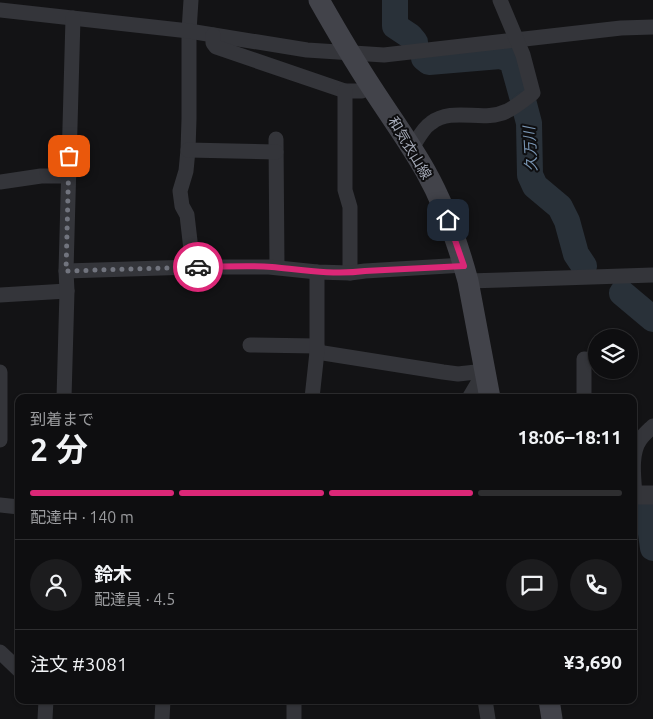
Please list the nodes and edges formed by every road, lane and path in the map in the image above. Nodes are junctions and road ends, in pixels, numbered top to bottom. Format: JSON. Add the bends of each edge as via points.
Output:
{"nodes":[{"id":1,"x":191,"y":0,"type":"edge"},
{"id":2,"x":319,"y":0,"type":"edge"},
{"id":3,"x":500,"y":0,"type":"edge"},
{"id":4,"x":0,"y":10,"type":"edge"},
{"id":5,"x":73,"y":18,"type":"junction"},
{"id":6,"x":653,"y":27,"type":"edge"},
{"id":7,"x":189,"y":31,"type":"junction"},
{"id":8,"x":213,"y":35,"type":"junction"},
{"id":9,"x":518,"y":40,"type":"junction"},
{"id":10,"x":350,"y":53,"type":"junction"},
{"id":11,"x":371,"y":87,"type":"junction"},
{"id":12,"x":345,"y":91,"type":"junction"},
{"id":13,"x":412,"y":148,"type":"junction"},
{"id":14,"x":188,"y":150,"type":"junction"},
{"id":15,"x":69,"y":176,"type":"junction"},
{"id":16,"x":0,"y":182,"type":"edge"},
{"id":17,"x":193,"y":267,"type":"junction"},
{"id":18,"x":277,"y":268,"type":"junction"},
{"id":19,"x":66,"y":271,"type":"junction"},
{"id":20,"x":317,"y":272,"type":"junction"},
{"id":21,"x":350,"y":273,"type":"junction"},
{"id":22,"x":466,"y":273,"type":"junction"},
{"id":23,"x":653,"y":275,"type":"edge"},
{"id":24,"x":67,"y":291,"type":"junction"},
{"id":25,"x":0,"y":295,"type":"edge"},
{"id":26,"x":250,"y":345,"type":"dead end"},
{"id":27,"x":317,"y":349,"type":"junction"},
{"id":28,"x":588,"y":360,"type":"edge"},
{"id":29,"x":485,"y":371,"type":"junction"},
{"id":30,"x":0,"y":372,"type":"edge"},
{"id":31,"x":64,"y":394,"type":"edge"},
{"id":32,"x":312,"y":394,"type":"edge"},
{"id":33,"x":471,"y":394,"type":"edge"},
{"id":34,"x":489,"y":394,"type":"edge"},
{"id":35,"x":584,"y":394,"type":"edge"},
{"id":36,"x":653,"y":426,"type":"edge"},
{"id":37,"x":0,"y":440,"type":"edge"},
{"id":38,"x":637,"y":446,"type":"edge"},
{"id":39,"x":637,"y":477,"type":"edge"},
{"id":40,"x":641,"y":495,"type":"edge"},
{"id":41,"x":0,"y":505,"type":"edge"},
{"id":42,"x":15,"y":507,"type":"edge"},
{"id":43,"x":0,"y":652,"type":"edge"},
{"id":44,"x":15,"y":666,"type":"edge"},
{"id":45,"x":46,"y":704,"type":"edge"},
{"id":46,"x":163,"y":704,"type":"edge"},
{"id":47,"x":294,"y":704,"type":"edge"},
{"id":48,"x":486,"y":704,"type":"edge"},
{"id":49,"x":550,"y":704,"type":"edge"},
{"id":50,"x":45,"y":719,"type":"edge"},
{"id":51,"x":162,"y":719,"type":"edge"},
{"id":52,"x":294,"y":719,"type":"edge"},
{"id":53,"x":488,"y":719,"type":"edge"},
{"id":54,"x":552,"y":719,"type":"edge"}],
"edges":[{"from":1,"to":7,"type":"street"},
{"from":2,"to":10,"type":"main road","name":"和気衣山線"},
{"from":3,"to":9,"type":"street"},
{"from":4,"to":5,"type":"street"},
{"from":5,"to":7,"type":"street"},
{"from":5,"to":15,"type":"street"},
{"from":6,"to":9,"type":"street"},
{"from":7,"to":8,"type":"street"},
{"from":7,"to":14,"type":"street"},
{"from":8,"to":10,"type":"street","via":[[307,50]]},
{"from":8,"to":12,"type":"street","via":[[216,48]]},
{"from":9,"to":10,"type":"street","via":[[384,55]]},
{"from":9,"to":13,"type":"street","via":[[533,93],[507,112],[488,116],[442,116],[429,124]]},
{"from":10,"to":11,"type":"main road","name":"和気衣山線"},
{"from":11,"to":12,"type":"street","via":[[362,91]]},
{"from":11,"to":13,"type":"main road","name":"和気衣山線"},
{"from":12,"to":21,"type":"street","via":[[345,190],[350,207]]},
{"from":13,"to":22,"type":"main road","name":"和気衣山線","via":[[448,220]]},
{"from":14,"to":17,"type":"street","via":[[180,191],[187,215]]},
{"from":14,"to":18,"type":"street","via":[[276,146]]},
{"from":15,"to":16,"type":"street"},
{"from":15,"to":19,"type":"street"},
{"from":17,"to":18,"type":"street"},
{"from":17,"to":19,"type":"street"},
{"from":18,"to":20,"type":"street"},
{"from":19,"to":24,"type":"street"},
{"from":20,"to":21,"type":"street"},
{"from":20,"to":27,"type":"street"},
{"from":21,"to":22,"type":"street"},
{"from":22,"to":23,"type":"street"},
{"from":22,"to":29,"type":"main road","name":"和気衣山線"},
{"from":24,"to":25,"type":"street"},
{"from":24,"to":31,"type":"street"},
{"from":26,"to":27,"type":"street"},
{"from":27,"to":29,"type":"street","via":[[458,374]]},
{"from":27,"to":32,"type":"street"},
{"from":28,"to":35,"type":"street","via":[[584,360]]},
{"from":29,"to":33,"type":"street"},
{"from":29,"to":34,"type":"main road","name":"和気衣山線"},
{"from":30,"to":37,"type":"street"},
{"from":36,"to":38,"type":"street"},
{"from":39,"to":40,"type":"street"},
{"from":41,"to":42,"type":"street"},
{"from":43,"to":44,"type":"street"},
{"from":45,"to":50,"type":"street"},
{"from":46,"to":51,"type":"street"},
{"from":47,"to":52,"type":"street"},
{"from":48,"to":53,"type":"street"},
{"from":49,"to":54,"type":"main road"}]}
